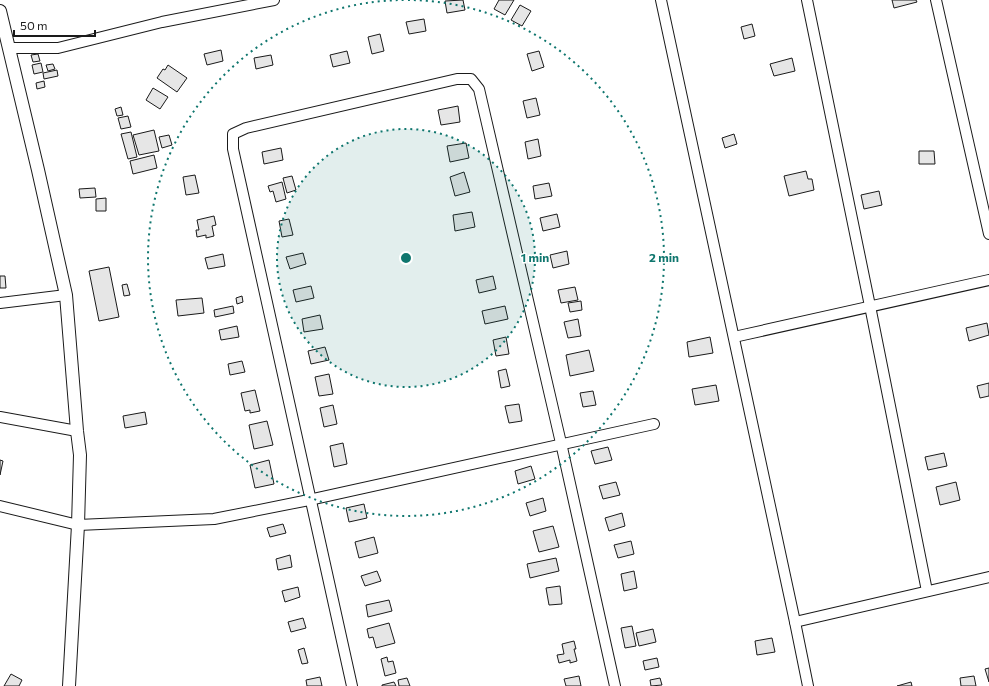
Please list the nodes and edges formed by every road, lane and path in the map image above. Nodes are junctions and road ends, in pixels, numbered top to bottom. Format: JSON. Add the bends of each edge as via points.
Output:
{"nodes":[{"id":1,"x":274,"y":0,"type":"edge"},
{"id":2,"x":661,"y":0,"type":"edge"},
{"id":3,"x":807,"y":0,"type":"edge"},
{"id":4,"x":936,"y":0,"type":"edge"},
{"id":5,"x":0,"y":11,"type":"edge"},
{"id":6,"x":9,"y":48,"type":"junction"},
{"id":7,"x":989,"y":234,"type":"edge"},
{"id":8,"x":989,"y":280,"type":"edge"},
{"id":9,"x":66,"y":295,"type":"junction"},
{"id":10,"x":0,"y":303,"type":"edge"},
{"id":11,"x":870,"y":306,"type":"junction"},
{"id":12,"x":734,"y":337,"type":"junction"},
{"id":13,"x":0,"y":417,"type":"edge"},
{"id":14,"x":654,"y":424,"type":"dead end"},
{"id":15,"x":77,"y":431,"type":"junction"},
{"id":16,"x":561,"y":443,"type":"junction"},
{"id":17,"x":309,"y":500,"type":"junction"},
{"id":18,"x":0,"y":506,"type":"edge"},
{"id":19,"x":78,"y":525,"type":"junction"},
{"id":20,"x":989,"y":577,"type":"edge"},
{"id":21,"x":927,"y":591,"type":"junction"},
{"id":22,"x":795,"y":622,"type":"junction"},
{"id":23,"x":69,"y":686,"type":"edge"},
{"id":24,"x":352,"y":686,"type":"edge"},
{"id":25,"x":615,"y":686,"type":"edge"},
{"id":26,"x":808,"y":686,"type":"edge"}],
"edges":[{"from":1,"to":6,"type":"street","via":[[162,22],[58,48]]},
{"from":2,"to":12,"type":"street"},
{"from":3,"to":11,"type":"street"},
{"from":4,"to":7,"type":"street"},
{"from":5,"to":6,"type":"street"},
{"from":6,"to":9,"type":"street"},
{"from":8,"to":11,"type":"street"},
{"from":9,"to":10,"type":"street"},
{"from":9,"to":15,"type":"street"},
{"from":11,"to":12,"type":"street"},
{"from":11,"to":21,"type":"street"},
{"from":12,"to":22,"type":"street"},
{"from":13,"to":15,"type":"street"},
{"from":14,"to":16,"type":"street"},
{"from":15,"to":19,"type":"street","via":[[80,455]]},
{"from":16,"to":17,"type":"street"},
{"from":16,"to":17,"type":"street","via":[[479,89],[471,79],[457,78],[246,128],[233,134],[233,149]]},
{"from":16,"to":25,"type":"street"},
{"from":17,"to":19,"type":"street","via":[[214,519]]},
{"from":17,"to":24,"type":"street"},
{"from":18,"to":19,"type":"street"},
{"from":19,"to":23,"type":"street"},
{"from":20,"to":21,"type":"street"},
{"from":21,"to":22,"type":"street"},
{"from":22,"to":26,"type":"street"}]}
